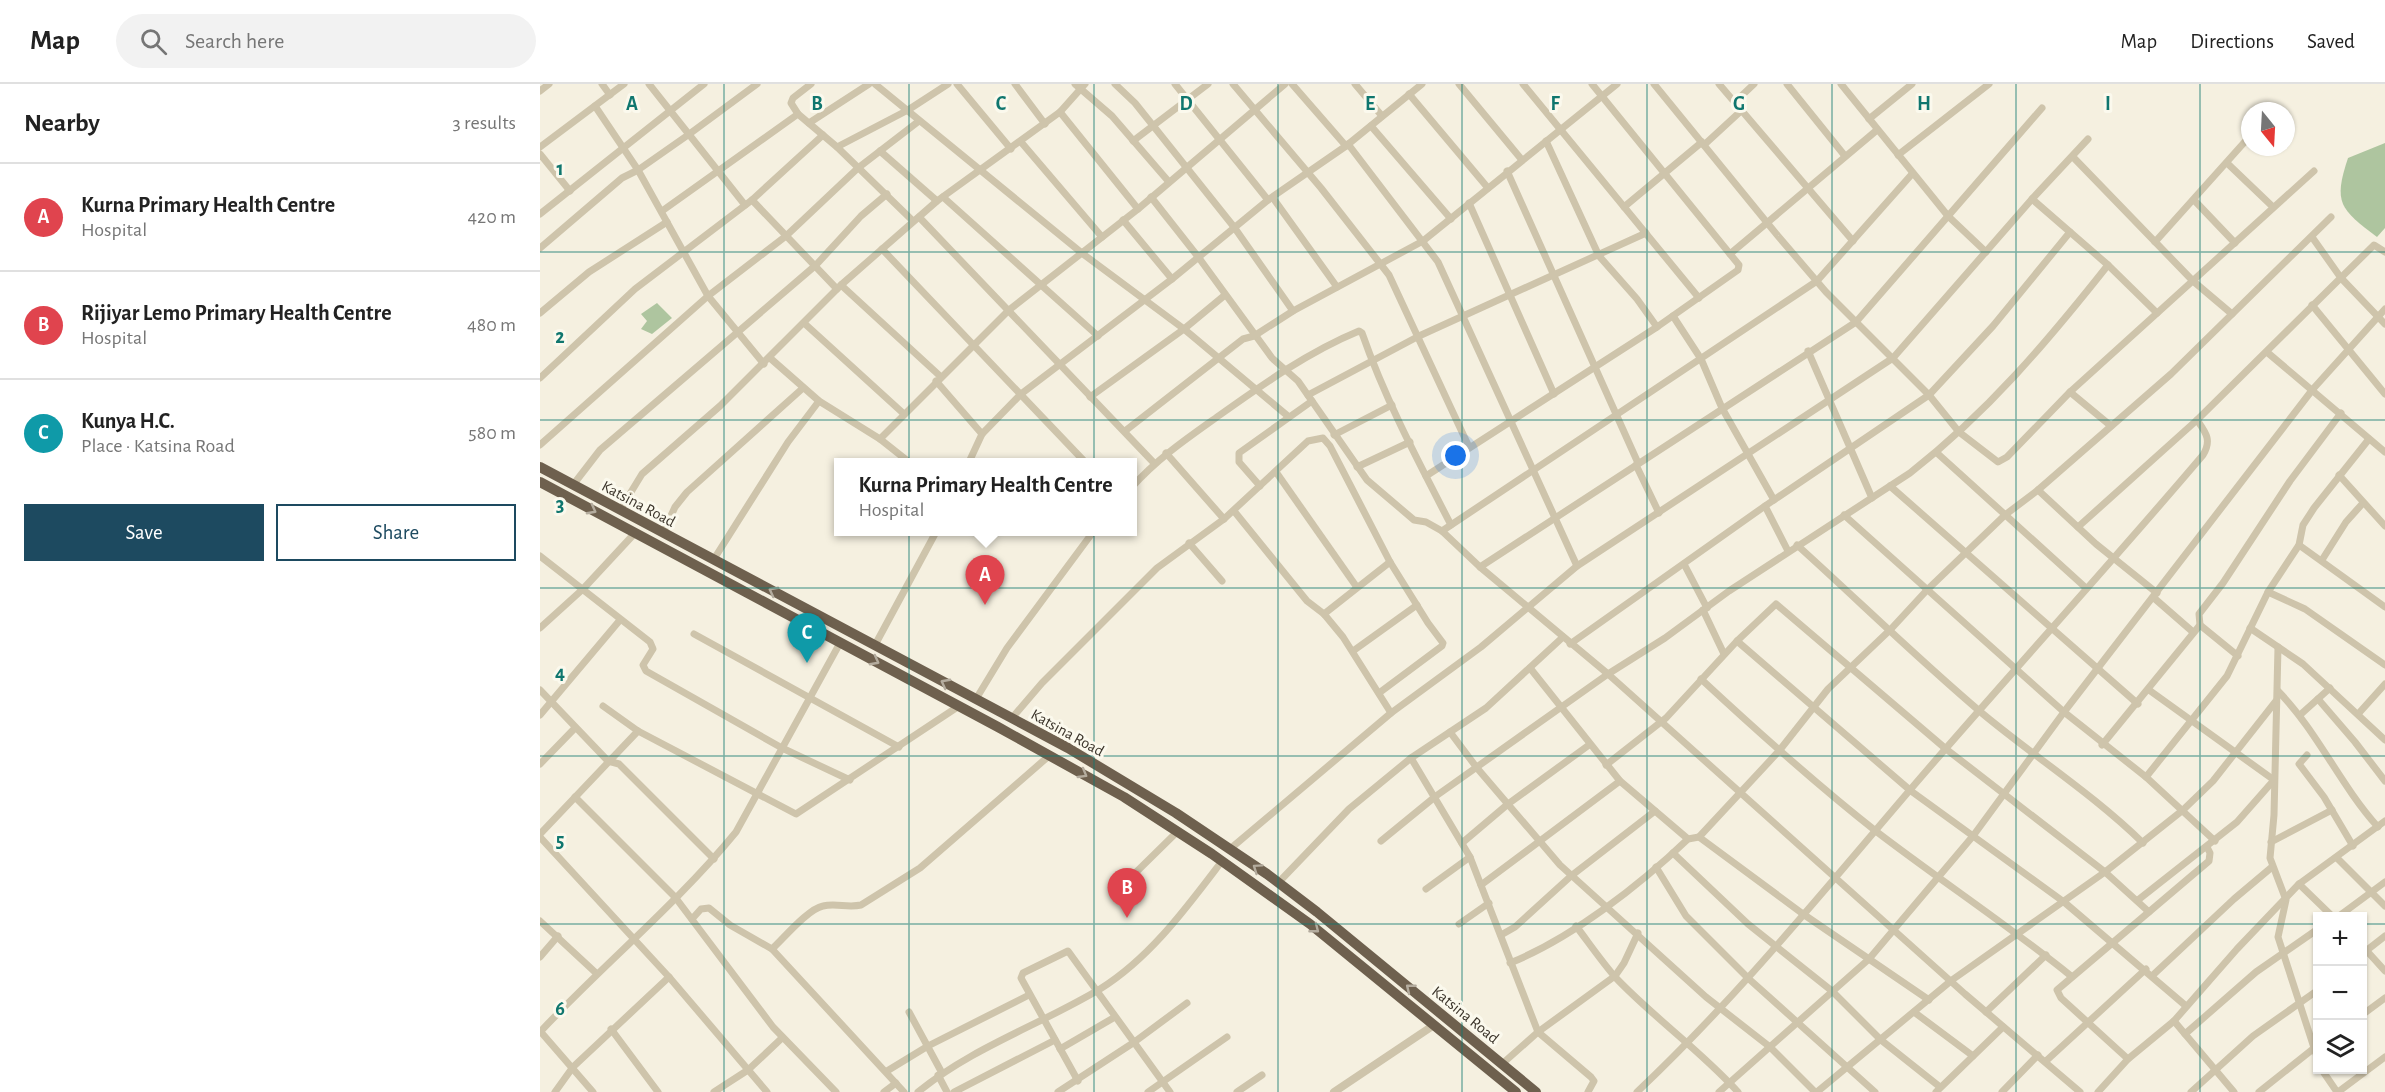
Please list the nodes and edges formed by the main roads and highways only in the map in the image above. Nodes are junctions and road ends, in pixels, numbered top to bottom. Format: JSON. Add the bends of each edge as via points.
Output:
{"nodes":[{"id":1,"x":540,"y":467,"type":"edge"},
{"id":2,"x":540,"y":482,"type":"edge"},
{"id":3,"x":1514,"y":1091,"type":"edge"},
{"id":4,"x":1536,"y":1092,"type":"edge"}],
"edges":[{"from":4,"to":1,"type":"highway","name":"Katsina Road","one_way":true,"via":[[1278,883],[1129,784]]},
{"from":2,"to":3,"type":"highway","name":"Katsina Road","one_way":true,"via":[[1050,755],[1178,831],[1310,924]]}]}
